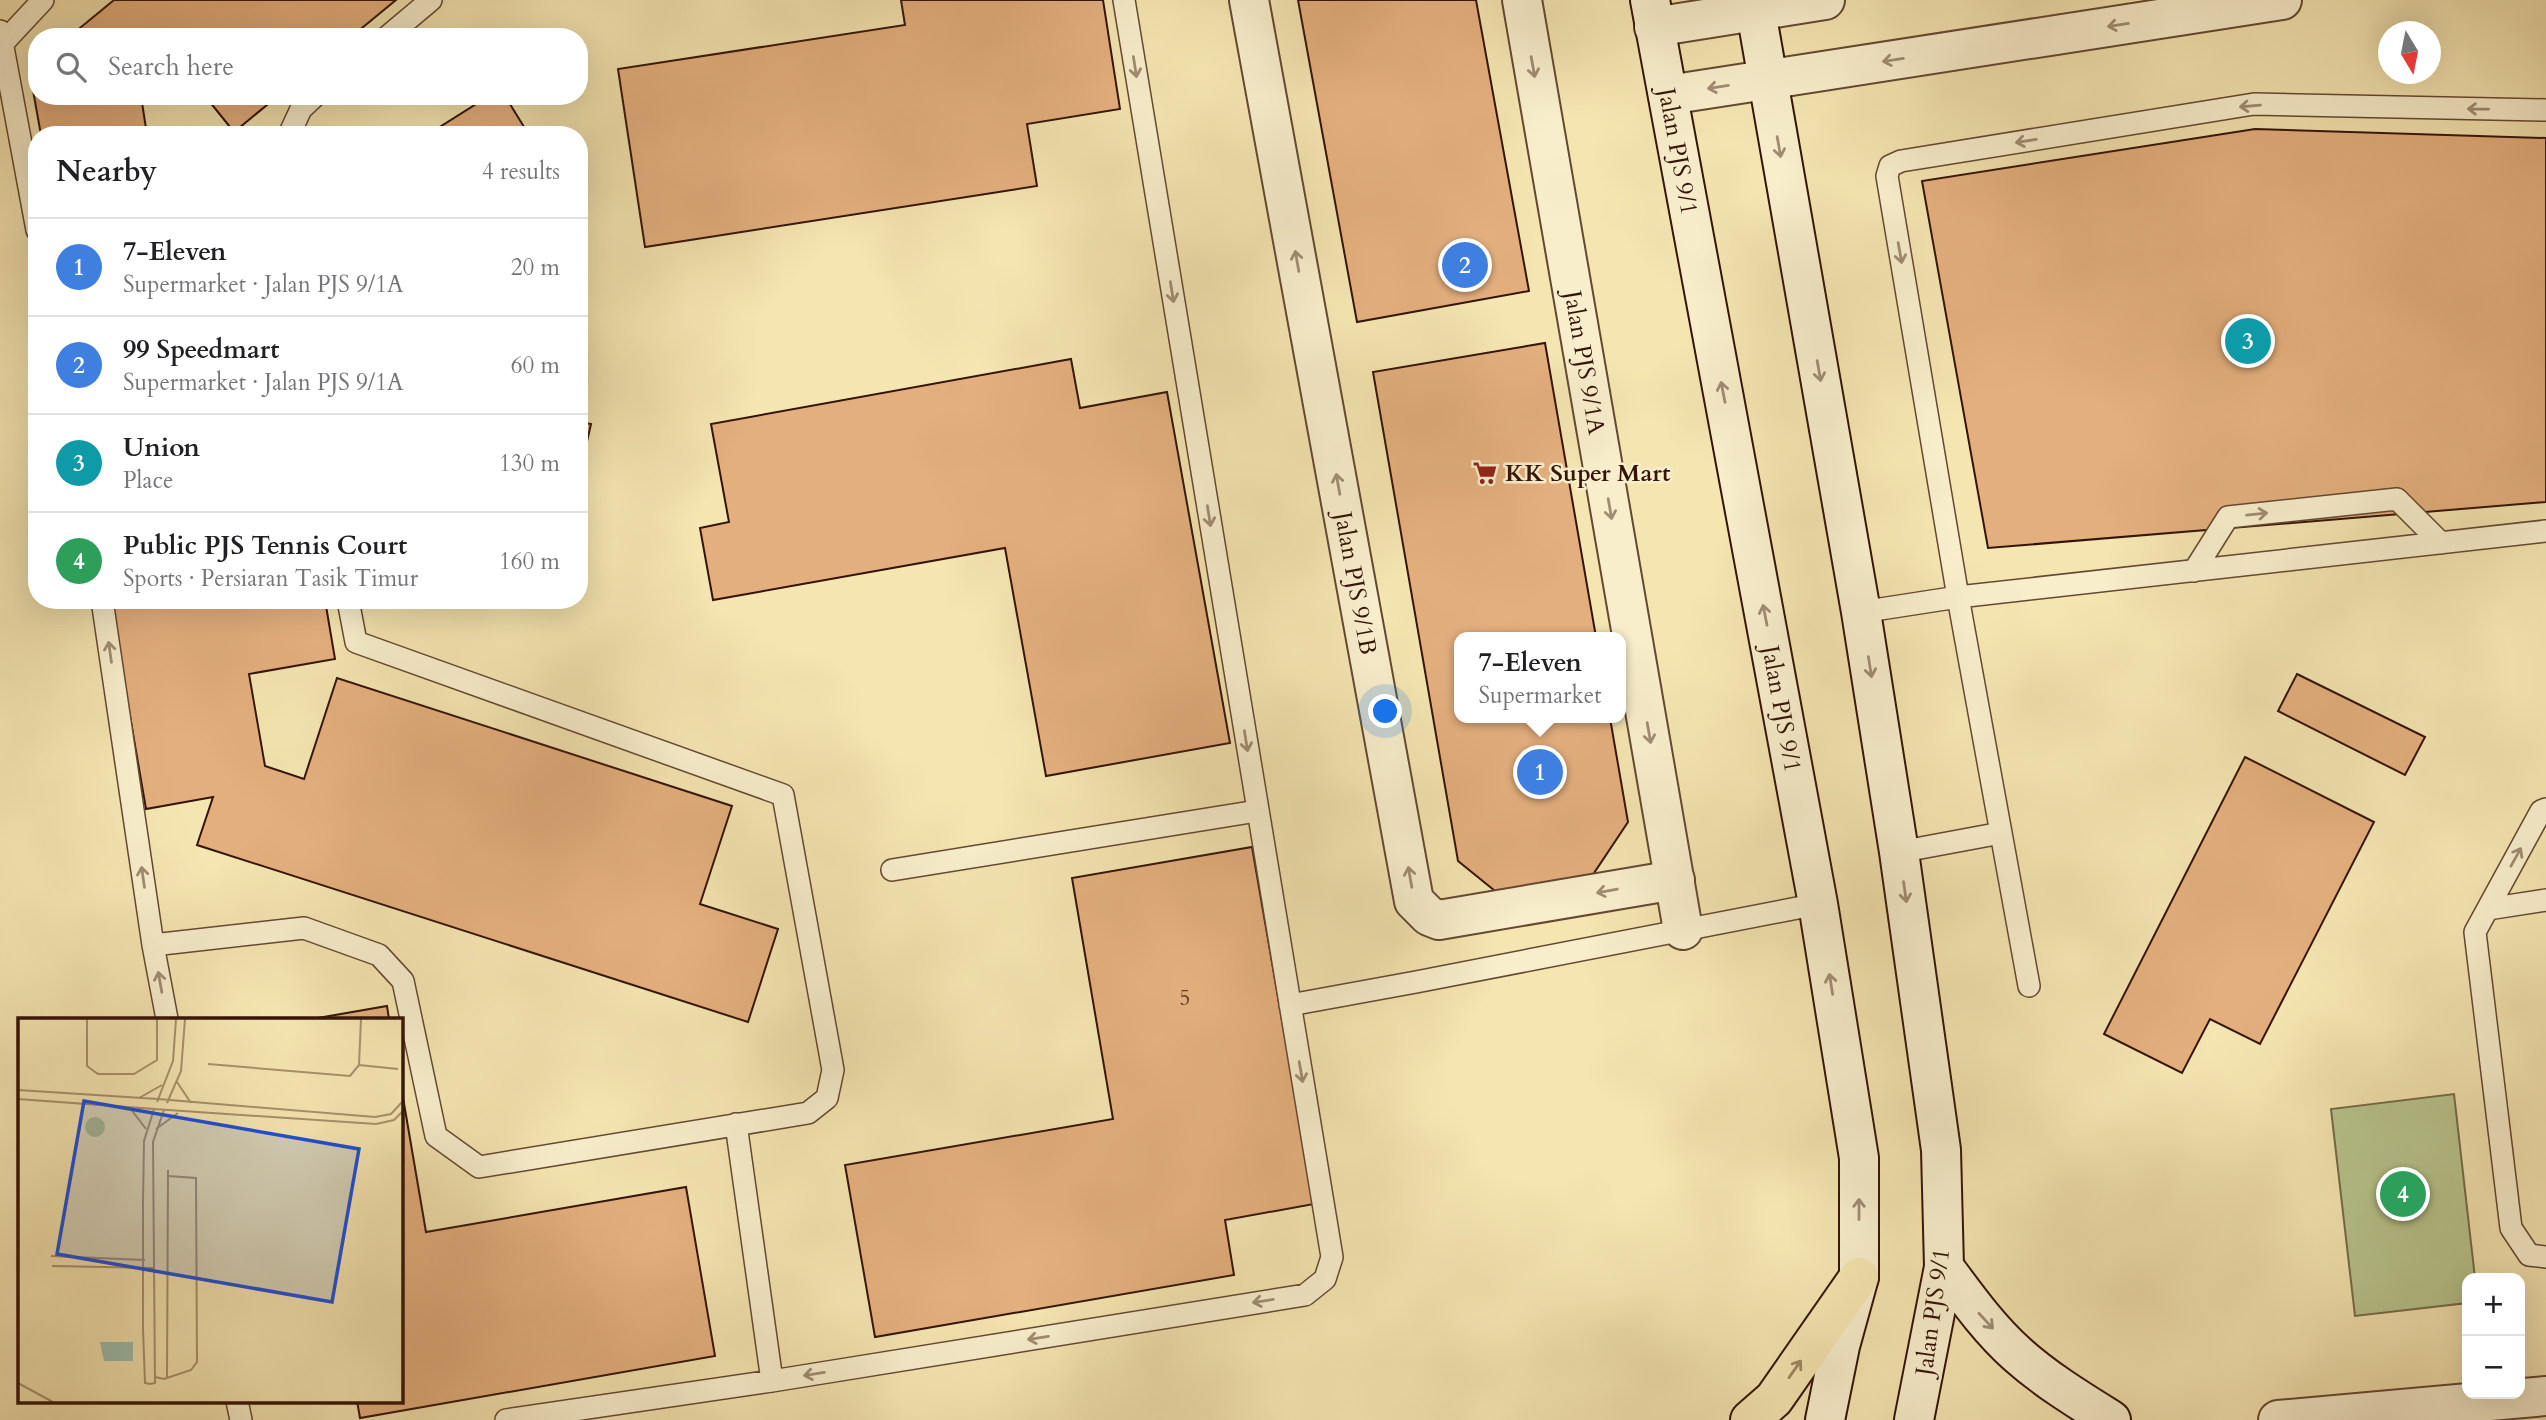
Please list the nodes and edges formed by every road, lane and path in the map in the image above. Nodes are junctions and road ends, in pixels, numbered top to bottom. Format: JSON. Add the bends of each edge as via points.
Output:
{"nodes":[{"id":1,"x":43,"y":0,"type":"edge"},
{"id":2,"x":431,"y":0,"type":"edge"},
{"id":3,"x":1124,"y":0,"type":"edge"},
{"id":4,"x":1250,"y":0,"type":"edge"},
{"id":5,"x":1522,"y":0,"type":"edge"},
{"id":6,"x":1825,"y":0,"type":"edge"},
{"id":7,"x":2282,"y":0,"type":"edge"},
{"id":8,"x":1755,"y":5,"type":"edge"},
{"id":9,"x":1652,"y":13,"type":"edge"},
{"id":10,"x":398,"y":28,"type":"edge"},
{"id":11,"x":1,"y":38,"type":"edge"},
{"id":12,"x":1767,"y":79,"type":"junction"},
{"id":13,"x":1668,"y":96,"type":"junction"},
{"id":14,"x":304,"y":105,"type":"edge"},
{"id":15,"x":2546,"y":110,"type":"edge"},
{"id":16,"x":293,"y":126,"type":"edge"},
{"id":17,"x":28,"y":182,"type":"edge"},
{"id":18,"x":2546,"y":531,"type":"edge"},
{"id":19,"x":2441,"y":543,"type":"junction"},
{"id":20,"x":2194,"y":571,"type":"junction"},
{"id":21,"x":1958,"y":597,"type":"junction"},
{"id":22,"x":103,"y":609,"type":"edge"},
{"id":23,"x":350,"y":609,"type":"edge"},
{"id":24,"x":1861,"y":612,"type":"junction"},
{"id":25,"x":2546,"y":808,"type":"edge"},
{"id":26,"x":1257,"y":811,"type":"junction"},
{"id":27,"x":2001,"y":833,"type":"junction"},
{"id":28,"x":1899,"y":852,"type":"junction"},
{"id":29,"x":892,"y":870,"type":"dead end"},
{"id":30,"x":1675,"y":880,"type":"junction"},
{"id":31,"x":2546,"y":900,"type":"edge"},
{"id":32,"x":1818,"y":904,"type":"junction"},
{"id":33,"x":2488,"y":909,"type":"junction"},
{"id":34,"x":1683,"y":930,"type":"junction"},
{"id":35,"x":153,"y":945,"type":"junction"},
{"id":36,"x":2029,"y":985,"type":"dead end"},
{"id":37,"x":1290,"y":1004,"type":"junction"},
{"id":38,"x":167,"y":1018,"type":"edge"},
{"id":39,"x":736,"y":1124,"type":"junction"},
{"id":40,"x":2546,"y":1257,"type":"edge"},
{"id":41,"x":1944,"y":1267,"type":"junction"},
{"id":42,"x":1859,"y":1278,"type":"junction"},
{"id":43,"x":772,"y":1381,"type":"junction"},
{"id":44,"x":2546,"y":1396,"type":"edge"},
{"id":45,"x":237,"y":1402,"type":"edge"},
{"id":46,"x":241,"y":1420,"type":"edge"},
{"id":47,"x":506,"y":1420,"type":"edge"},
{"id":48,"x":1750,"y":1420,"type":"edge"},
{"id":49,"x":1825,"y":1420,"type":"edge"},
{"id":50,"x":1914,"y":1420,"type":"edge"},
{"id":51,"x":2111,"y":1420,"type":"edge"},
{"id":52,"x":2278,"y":1420,"type":"edge"}],
"edges":[{"from":1,"to":11,"type":"lane"},
{"from":2,"to":10,"type":"lane"},
{"from":3,"to":26,"type":"lane","one_way":true},
{"from":30,"to":4,"type":"street","name":"Jalan PJS 9/1B","one_way":true,"via":[[1439,920],[1414,901]]},
{"from":5,"to":30,"type":"street","name":"Jalan PJS 9/1A","one_way":true},
{"from":6,"to":8,"type":"street"},
{"from":7,"to":12,"type":"street","one_way":true},
{"from":8,"to":9,"type":"street"},
{"from":8,"to":12,"type":"street","name":"Jalan PJS 9/1"},
{"from":9,"to":13,"type":"street","name":"Jalan PJS 9/1"},
{"from":11,"to":17,"type":"lane"},
{"from":12,"to":13,"type":"street","one_way":true},
{"from":12,"to":24,"type":"street","name":"Jalan PJS 9/1","one_way":true},
{"from":32,"to":13,"type":"street","name":"Jalan PJS 9/1","one_way":true},
{"from":14,"to":16,"type":"lane"},
{"from":15,"to":21,"type":"lane","one_way":true,"via":[[2254,104],[1890,166],[1887,176]]},
{"from":18,"to":19,"type":"lane"},
{"from":19,"to":20,"type":"lane"},
{"from":20,"to":19,"type":"lane","one_way":true,"via":[[2228,517],[2397,499]]},
{"from":20,"to":21,"type":"lane"},
{"from":21,"to":24,"type":"lane"},
{"from":21,"to":27,"type":"lane"},
{"from":35,"to":22,"type":"lane","one_way":true},
{"from":23,"to":39,"type":"lane","via":[[356,642],[783,795],[833,1070],[827,1098],[808,1113]]},
{"from":24,"to":28,"type":"street","name":"Jalan PJS 9/1","one_way":true},
{"from":33,"to":25,"type":"lane","one_way":true},
{"from":26,"to":29,"type":"lane"},
{"from":26,"to":37,"type":"lane"},
{"from":27,"to":28,"type":"lane"},
{"from":27,"to":36,"type":"lane"},
{"from":28,"to":41,"type":"street","name":"Jalan PJS 9/1","one_way":true,"via":[[1941,1150]]},
{"from":30,"to":34,"type":"street","name":"Jalan PJS 9/1A"},
{"from":31,"to":33,"type":"lane"},
{"from":32,"to":34,"type":"lane"},
{"from":42,"to":32,"type":"street","name":"Jalan PJS 9/1","one_way":true,"via":[[1859,1158]]},
{"from":33,"to":40,"type":"lane","via":[[2475,932],[2511,1228],[2529,1255]]},
{"from":34,"to":37,"type":"lane"},
{"from":38,"to":35,"type":"lane","one_way":true},
{"from":35,"to":39,"type":"lane","via":[[304,928],[379,955],[403,981],[436,1136],[479,1167]]},
{"from":37,"to":43,"type":"lane","one_way":true,"via":[[1332,1257],[1325,1279],[1305,1295]]},
{"from":39,"to":43,"type":"lane"},
{"from":41,"to":50,"type":"street","name":"Jalan PJS 9/1"},
{"from":41,"to":51,"type":"street","one_way":true,"via":[[2017,1354]]},
{"from":48,"to":42,"type":"highway","one_way":true,"via":[[1774,1399]]},
{"from":42,"to":49,"type":"street","name":"Jalan PJS 9/1"},
{"from":43,"to":47,"type":"lane"},
{"from":44,"to":52,"type":"street"},
{"from":45,"to":46,"type":"lane"}]}
